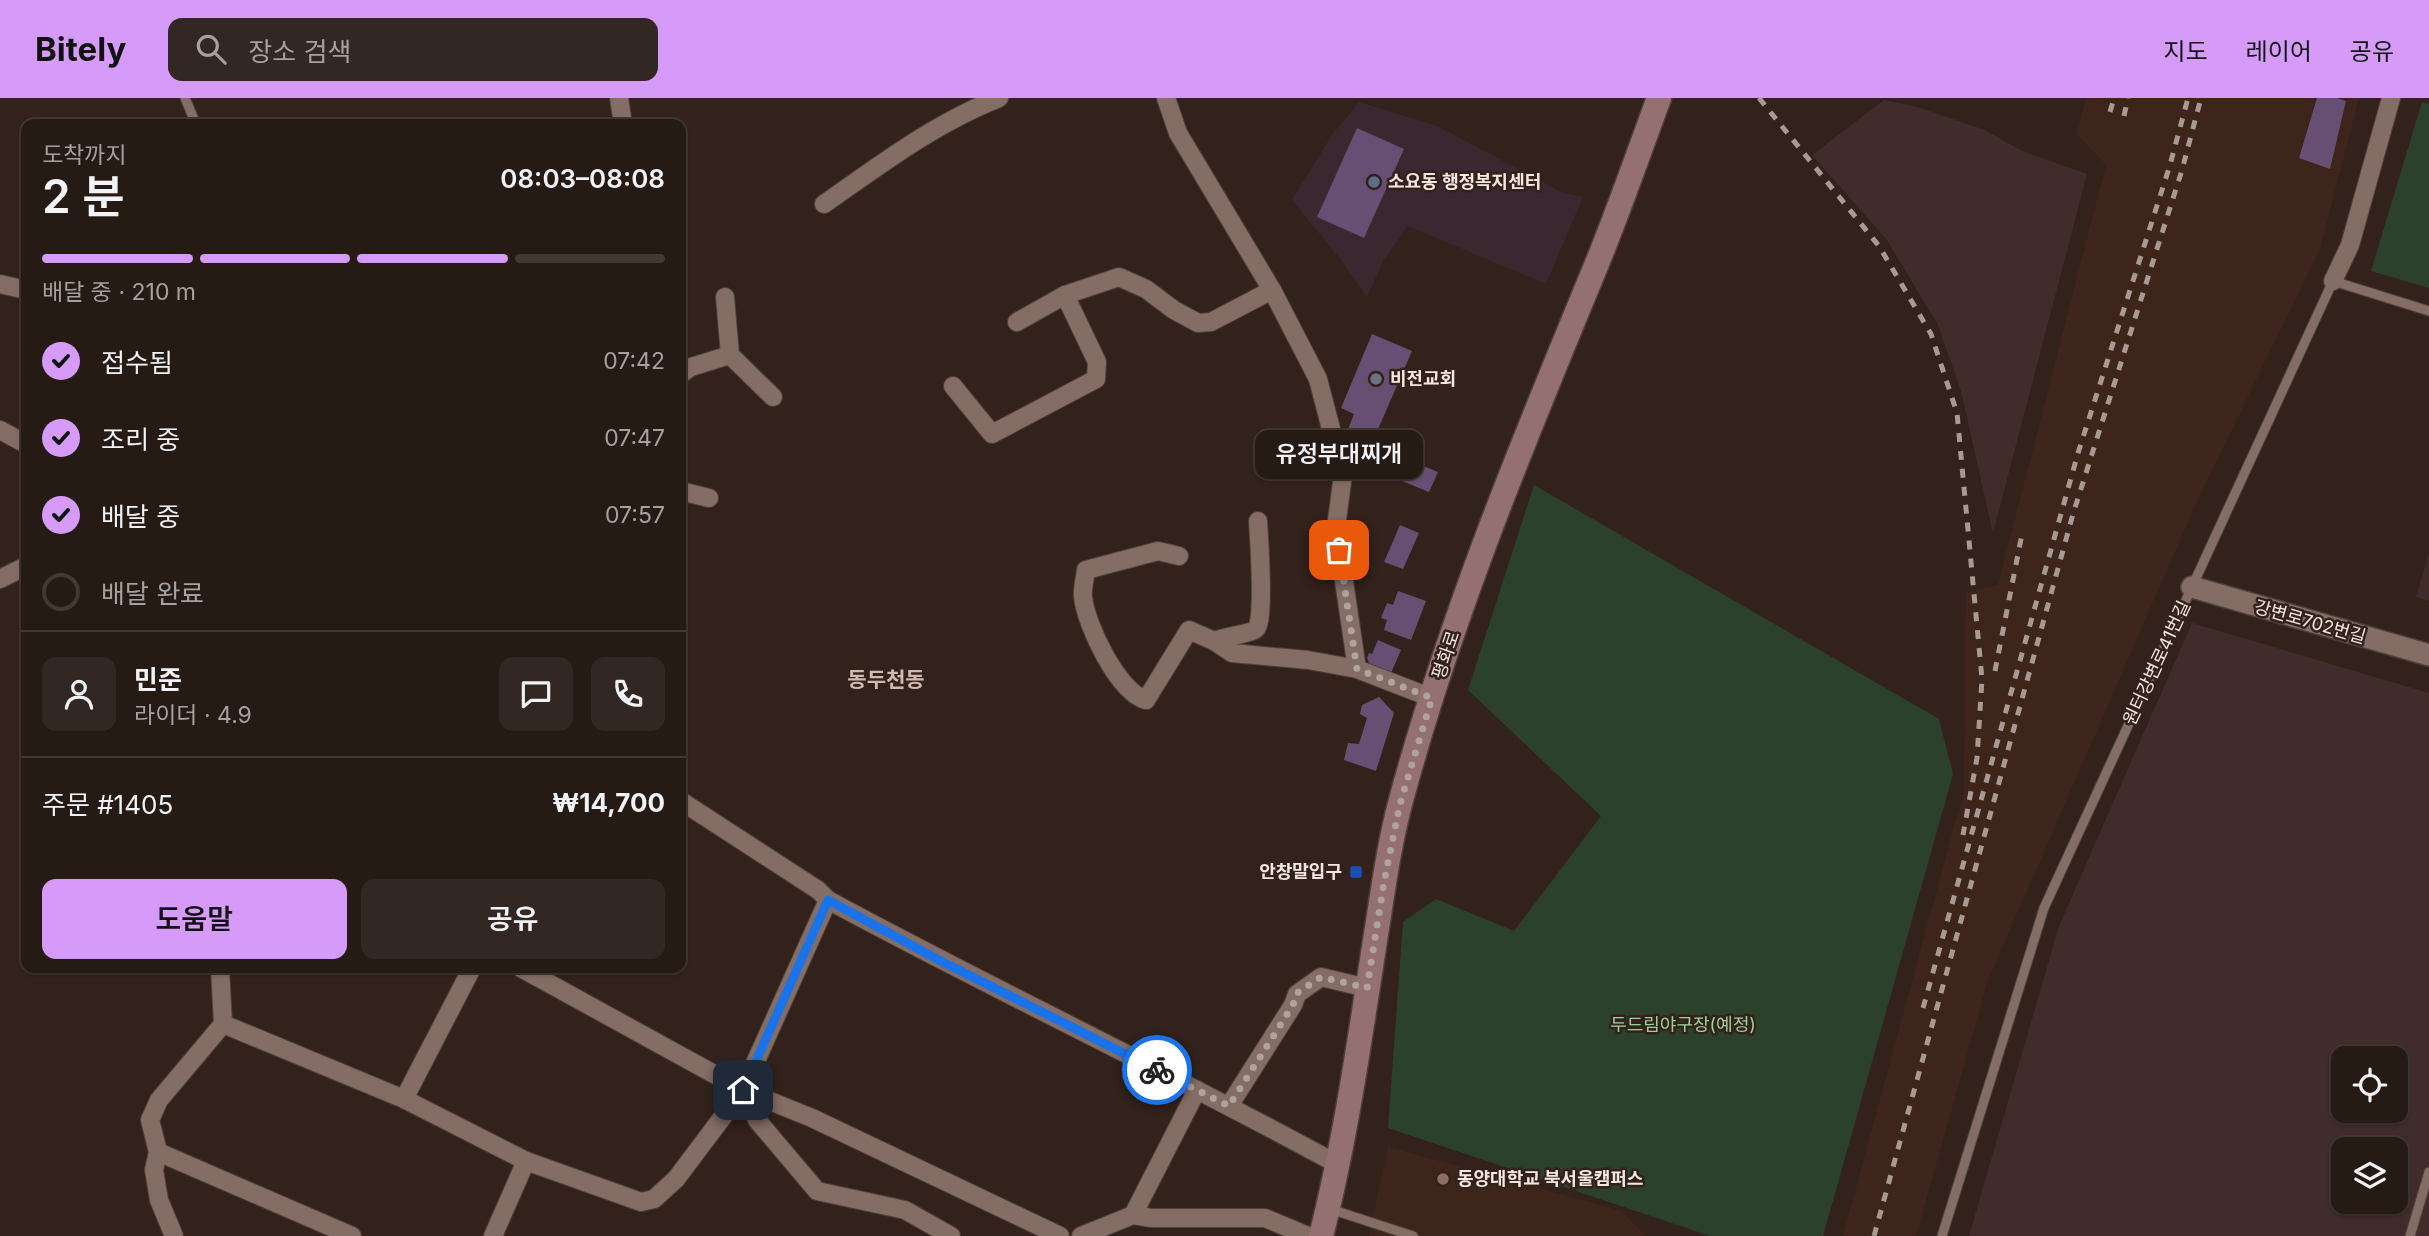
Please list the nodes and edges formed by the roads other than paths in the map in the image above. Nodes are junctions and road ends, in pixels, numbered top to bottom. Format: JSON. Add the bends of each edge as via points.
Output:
{"nodes":[{"id":1,"x":185,"y":98,"type":"edge"},
{"id":2,"x":619,"y":98,"type":"edge"},
{"id":3,"x":999,"y":98,"type":"edge"},
{"id":4,"x":1166,"y":98,"type":"edge"},
{"id":5,"x":1659,"y":98,"type":"edge"},
{"id":6,"x":2391,"y":98,"type":"edge"},
{"id":7,"x":194,"y":119,"type":"edge"},
{"id":8,"x":623,"y":119,"type":"edge"},
{"id":9,"x":824,"y":204,"type":"dead end"},
{"id":10,"x":2333,"y":281,"type":"junction"},
{"id":11,"x":0,"y":284,"type":"edge"},
{"id":12,"x":21,"y":289,"type":"edge"},
{"id":13,"x":1272,"y":289,"type":"junction"},
{"id":14,"x":1065,"y":295,"type":"junction"},
{"id":15,"x":726,"y":296,"type":"dead end"},
{"id":16,"x":2429,"y":311,"type":"edge"},
{"id":17,"x":1017,"y":322,"type":"dead end"},
{"id":18,"x":730,"y":355,"type":"junction"},
{"id":19,"x":686,"y":370,"type":"edge"},
{"id":20,"x":953,"y":386,"type":"dead end"},
{"id":21,"x":773,"y":397,"type":"dead end"},
{"id":22,"x":0,"y":430,"type":"edge"},
{"id":23,"x":21,"y":441,"type":"edge"},
{"id":24,"x":686,"y":492,"type":"edge"},
{"id":25,"x":709,"y":498,"type":"dead end"},
{"id":26,"x":1258,"y":521,"type":"dead end"},
{"id":27,"x":1179,"y":556,"type":"dead end"},
{"id":28,"x":21,"y":568,"type":"edge"},
{"id":29,"x":0,"y":579,"type":"edge"},
{"id":30,"x":2192,"y":587,"type":"junction"},
{"id":31,"x":1214,"y":641,"type":"junction"},
{"id":32,"x":2429,"y":655,"type":"edge"},
{"id":33,"x":1357,"y":669,"type":"junction"},
{"id":34,"x":1432,"y":698,"type":"junction"},
{"id":35,"x":686,"y":804,"type":"edge"},
{"id":36,"x":828,"y":900,"type":"junction"},
{"id":37,"x":220,"y":973,"type":"edge"},
{"id":38,"x":469,"y":973,"type":"edge"},
{"id":39,"x":531,"y":973,"type":"edge"},
{"id":40,"x":1367,"y":988,"type":"junction"},
{"id":41,"x":223,"y":1024,"type":"junction"},
{"id":42,"x":743,"y":1090,"type":"junction"},
{"id":43,"x":1197,"y":1090,"type":"junction"},
{"id":44,"x":404,"y":1099,"type":"junction"},
{"id":45,"x":1229,"y":1106,"type":"junction"},
{"id":46,"x":158,"y":1153,"type":"junction"},
{"id":47,"x":526,"y":1161,"type":"junction"},
{"id":48,"x":1337,"y":1164,"type":"junction"},
{"id":49,"x":2429,"y":1172,"type":"edge"},
{"id":50,"x":1328,"y":1208,"type":"junction"},
{"id":51,"x":1133,"y":1215,"type":"junction"},
{"id":52,"x":174,"y":1236,"type":"edge"},
{"id":53,"x":352,"y":1236,"type":"edge"},
{"id":54,"x":492,"y":1236,"type":"edge"},
{"id":55,"x":951,"y":1236,"type":"edge"},
{"id":56,"x":1060,"y":1236,"type":"edge"},
{"id":57,"x":1082,"y":1236,"type":"edge"},
{"id":58,"x":1308,"y":1236,"type":"edge"},
{"id":59,"x":1321,"y":1236,"type":"edge"},
{"id":60,"x":1413,"y":1236,"type":"edge"},
{"id":61,"x":1942,"y":1236,"type":"edge"},
{"id":62,"x":2410,"y":1236,"type":"edge"}],
"edges":[{"from":1,"to":7,"type":"lane"},
{"from":2,"to":8,"type":"street"},
{"from":3,"to":9,"type":"street","via":[[906,146]]},
{"from":4,"to":13,"type":"street","via":[[1178,133]]},
{"from":5,"to":34,"type":"main road","name":"평화로","via":[[1491,528]]},
{"from":6,"to":10,"type":"street","name":"원터강변로41번길","via":[[2350,245]]},
{"from":10,"to":16,"type":"lane"},
{"from":10,"to":30,"type":"lane","name":"원터강변로41번길"},
{"from":11,"to":12,"type":"street"},
{"from":13,"to":14,"type":"street","via":[[1211,323],[1198,324],[1119,277]]},
{"from":13,"to":33,"type":"street","via":[[1318,379],[1343,475],[1336,527]]},
{"from":14,"to":17,"type":"street"},
{"from":14,"to":20,"type":"street","via":[[1097,362],[1096,379],[992,434]]},
{"from":15,"to":18,"type":"street"},
{"from":18,"to":19,"type":"street"},
{"from":18,"to":21,"type":"street"},
{"from":22,"to":23,"type":"street"},
{"from":24,"to":25,"type":"street"},
{"from":26,"to":31,"type":"street","via":[[1259,626]]},
{"from":27,"to":31,"type":"street","via":[[1158,551],[1086,570],[1082,596],[1091,627],[1118,677],[1146,700],[1189,630]]},
{"from":28,"to":29,"type":"street"},
{"from":30,"to":32,"type":"street","name":"강변로702번길"},
{"from":30,"to":61,"type":"lane","name":"원터강변로41번길","via":[[2044,908]]},
{"from":31,"to":33,"type":"street","via":[[1232,653]]},
{"from":33,"to":34,"type":"street"},
{"from":34,"to":40,"type":"main road","name":"평화로","via":[[1400,804]]},
{"from":35,"to":36,"type":"street"},
{"from":36,"to":42,"type":"street"},
{"from":36,"to":43,"type":"street"},
{"from":37,"to":41,"type":"street"},
{"from":38,"to":44,"type":"street"},
{"from":39,"to":42,"type":"street"},
{"from":40,"to":45,"type":"street","via":[[1321,977],[1297,993]]},
{"from":40,"to":48,"type":"main road","name":"평화로"},
{"from":41,"to":44,"type":"street"},
{"from":41,"to":46,"type":"street","via":[[159,1100],[150,1121]]},
{"from":42,"to":47,"type":"street","via":[[676,1179],[654,1199],[641,1202]]},
{"from":42,"to":55,"type":"street","via":[[757,1120],[817,1191],[905,1210]]},
{"from":42,"to":56,"type":"street","via":[[813,1118]]},
{"from":43,"to":45,"type":"street"},
{"from":43,"to":51,"type":"street"},
{"from":44,"to":47,"type":"street"},
{"from":45,"to":48,"type":"street"},
{"from":46,"to":52,"type":"street","via":[[154,1170],[159,1200]]},
{"from":46,"to":53,"type":"street"},
{"from":47,"to":54,"type":"street"},
{"from":48,"to":50,"type":"main road","name":"평화로"},
{"from":49,"to":62,"type":"lane"},
{"from":50,"to":59,"type":"main road","name":"평화로"},
{"from":50,"to":60,"type":"lane"},
{"from":51,"to":57,"type":"street"},
{"from":51,"to":58,"type":"street","via":[[1151,1219],[1265,1218]]}]}
